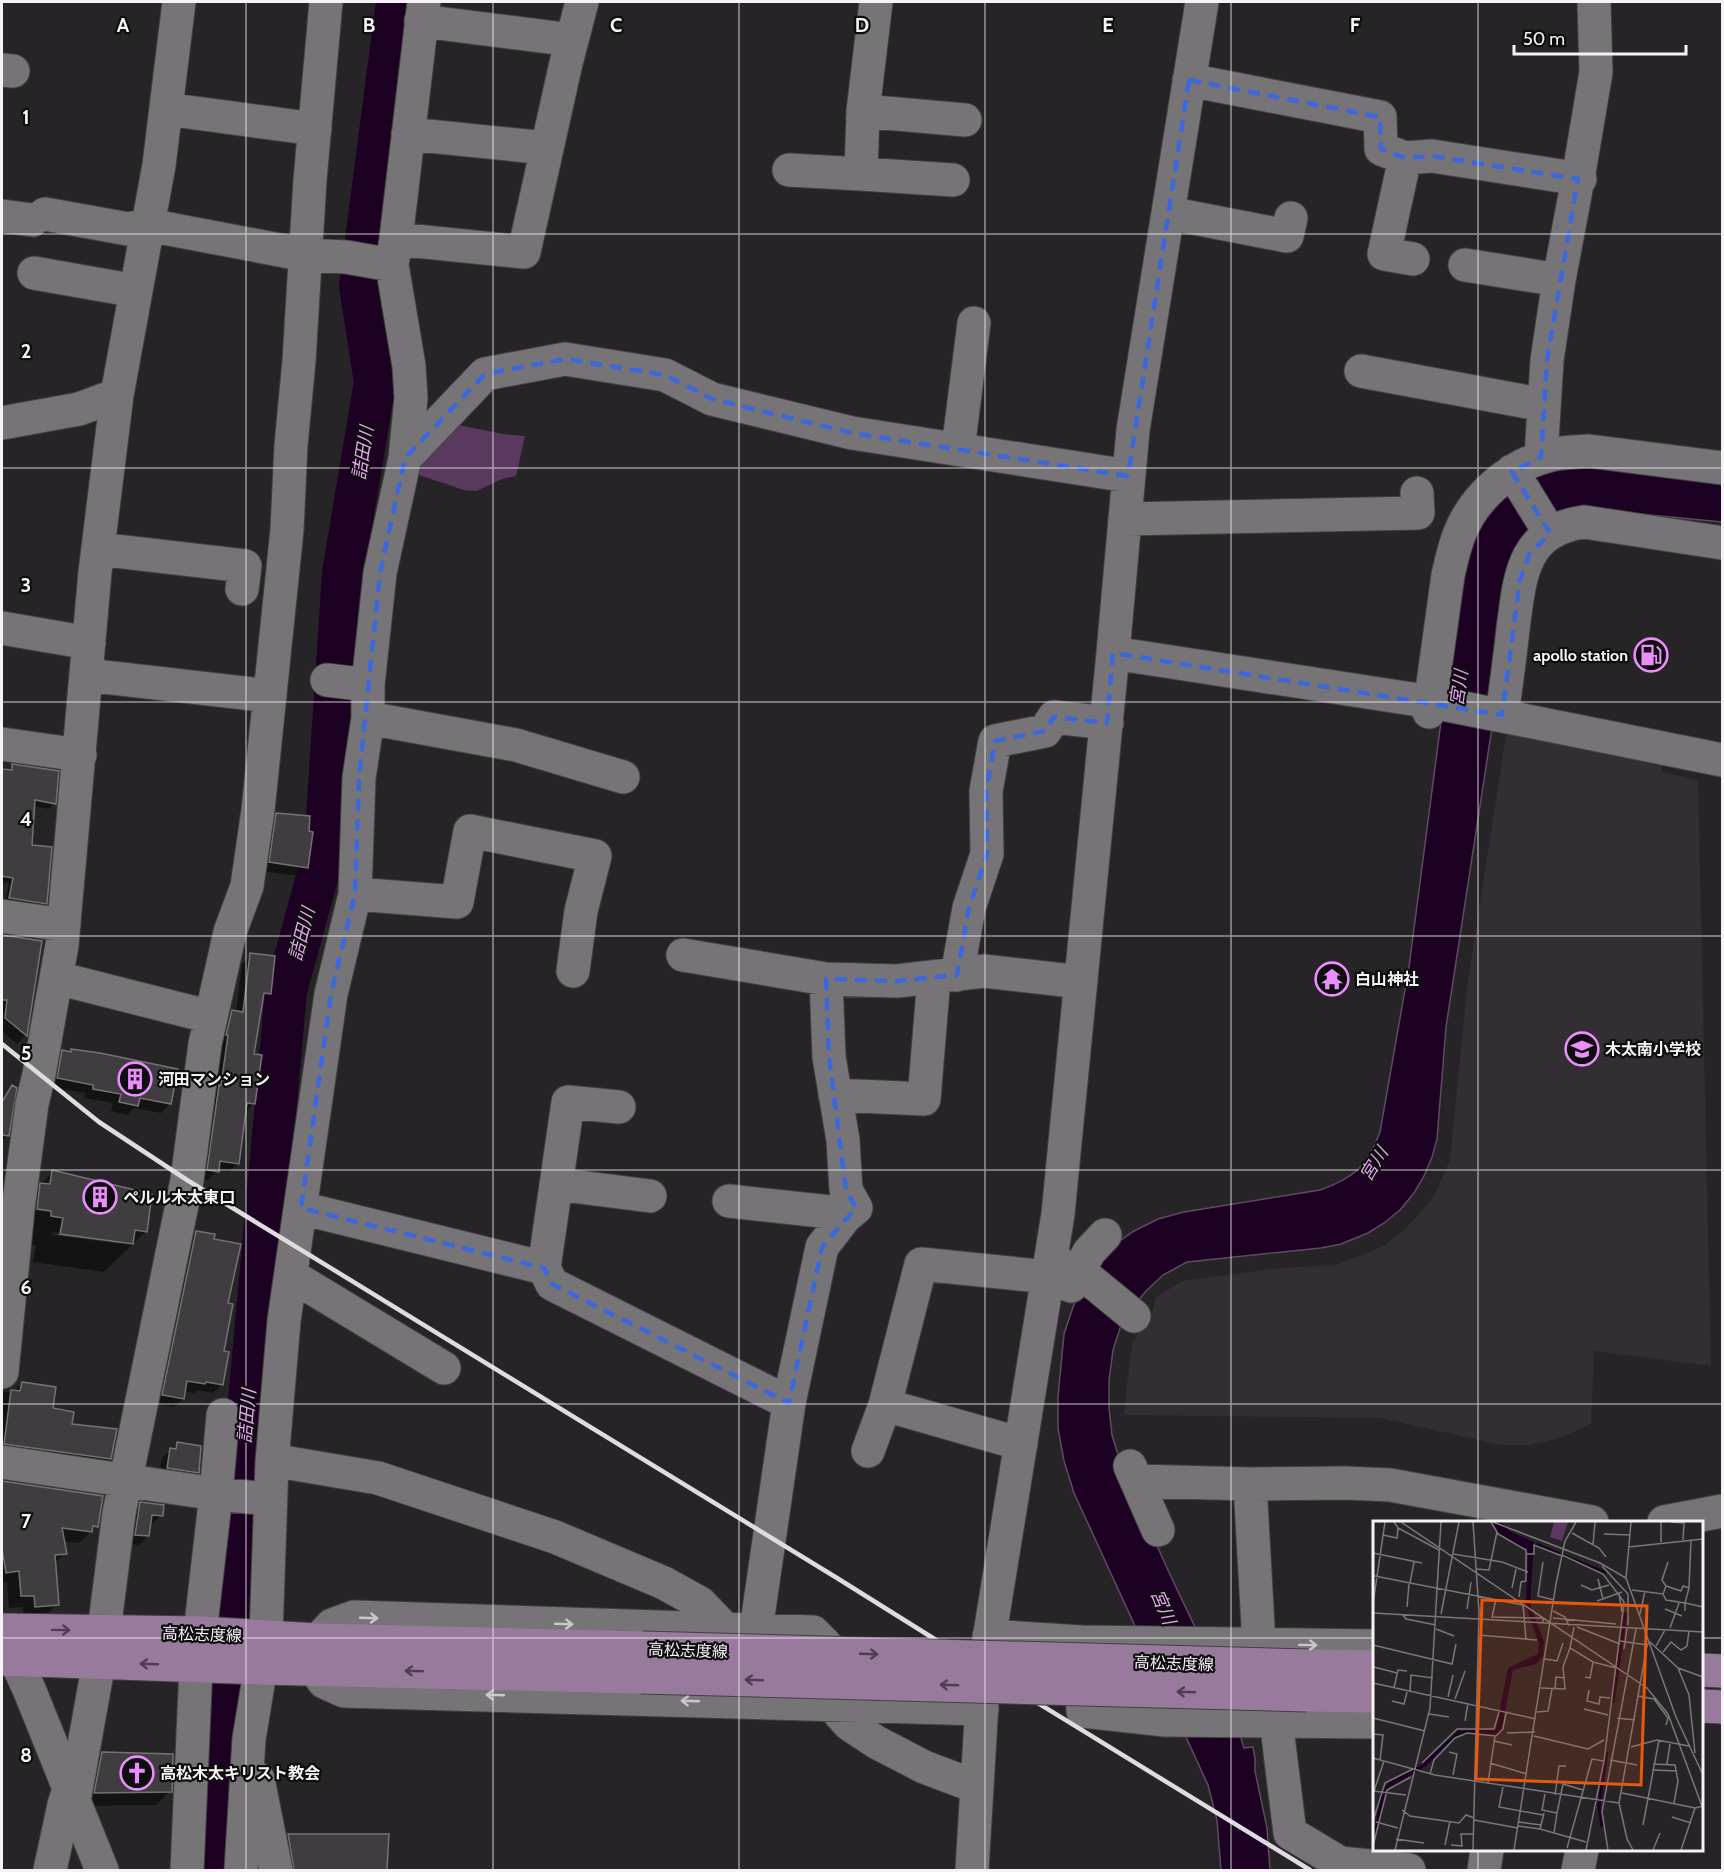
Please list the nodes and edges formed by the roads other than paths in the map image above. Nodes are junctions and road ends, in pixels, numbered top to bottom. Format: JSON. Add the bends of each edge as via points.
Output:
{"nodes":[{"id":1,"x":179,"y":2,"type":"edge"},
{"id":2,"x":326,"y":2,"type":"edge"},
{"id":3,"x":582,"y":2,"type":"edge"},
{"id":4,"x":876,"y":2,"type":"edge"},
{"id":5,"x":1202,"y":2,"type":"edge"},
{"id":6,"x":1594,"y":2,"type":"edge"},
{"id":7,"x":423,"y":11,"type":"edge"},
{"id":8,"x":572,"y":40,"type":"junction"},
{"id":9,"x":1189,"y":80,"type":"junction"},
{"id":10,"x":166,"y":109,"type":"junction"},
{"id":11,"x":863,"y":111,"type":"junction"},
{"id":12,"x":965,"y":120,"type":"dead end"},
{"id":13,"x":315,"y":129,"type":"junction"},
{"id":14,"x":408,"y":134,"type":"junction"},
{"id":15,"x":547,"y":148,"type":"junction"},
{"id":16,"x":1405,"y":158,"type":"junction"},
{"id":17,"x":789,"y":170,"type":"dead end"},
{"id":18,"x":861,"y":174,"type":"junction"},
{"id":19,"x":1579,"y":179,"type":"junction"},
{"id":20,"x":953,"y":180,"type":"dead end"},
{"id":21,"x":1168,"y":213,"type":"junction"},
{"id":22,"x":26,"y":217,"type":"edge"},
{"id":23,"x":1291,"y":218,"type":"dead end"},
{"id":24,"x":148,"y":225,"type":"junction"},
{"id":25,"x":394,"y":252,"type":"junction"},
{"id":26,"x":306,"y":255,"type":"junction"},
{"id":27,"x":1413,"y":260,"type":"dead end"},
{"id":28,"x":1465,"y":264,"type":"dead end"},
{"id":29,"x":34,"y":273,"type":"dead end"},
{"id":30,"x":1559,"y":280,"type":"junction"},
{"id":31,"x":136,"y":291,"type":"junction"},
{"id":32,"x":974,"y":323,"type":"dead end"},
{"id":33,"x":1361,"y":371,"type":"dead end"},
{"id":34,"x":117,"y":394,"type":"junction"},
{"id":35,"x":1544,"y":405,"type":"junction"},
{"id":36,"x":2,"y":423,"type":"edge"},
{"id":37,"x":958,"y":449,"type":"junction"},
{"id":38,"x":405,"y":458,"type":"junction"},
{"id":39,"x":1541,"y":458,"type":"junction"},
{"id":40,"x":1722,"y":468,"type":"edge"},
{"id":41,"x":1514,"y":474,"type":"junction"},
{"id":42,"x":1128,"y":476,"type":"junction"},
{"id":43,"x":1417,"y":493,"type":"dead end"},
{"id":44,"x":1125,"y":519,"type":"junction"},
{"id":45,"x":1548,"y":530,"type":"junction"},
{"id":46,"x":1722,"y":543,"type":"edge"},
{"id":47,"x":98,"y":549,"type":"junction"},
{"id":48,"x":242,"y":589,"type":"dead end"},
{"id":49,"x":2,"y":628,"type":"edge"},
{"id":50,"x":89,"y":643,"type":"junction"},
{"id":51,"x":1113,"y":653,"type":"junction"},
{"id":52,"x":86,"y":675,"type":"junction"},
{"id":53,"x":327,"y":680,"type":"dead end"},
{"id":54,"x":368,"y":685,"type":"junction"},
{"id":55,"x":270,"y":696,"type":"junction"},
{"id":56,"x":1433,"y":705,"type":"junction"},
{"id":57,"x":1499,"y":715,"type":"junction"},
{"id":58,"x":368,"y":718,"type":"junction"},
{"id":59,"x":1107,"y":723,"type":"junction"},
{"id":60,"x":2,"y":744,"type":"edge"},
{"id":61,"x":80,"y":755,"type":"junction"},
{"id":62,"x":1722,"y":760,"type":"edge"},
{"id":63,"x":623,"y":777,"type":"dead end"},
{"id":64,"x":355,"y":894,"type":"junction"},
{"id":65,"x":2,"y":916,"type":"edge"},
{"id":66,"x":64,"y":925,"type":"junction"},
{"id":67,"x":683,"y":955,"type":"dead end"},
{"id":68,"x":573,"y":971,"type":"dead end"},
{"id":69,"x":946,"y":976,"type":"junction"},
{"id":70,"x":826,"y":979,"type":"junction"},
{"id":71,"x":73,"y":982,"type":"dead end"},
{"id":72,"x":1081,"y":982,"type":"junction"},
{"id":73,"x":211,"y":1017,"type":"junction"},
{"id":74,"x":835,"y":1095,"type":"junction"},
{"id":75,"x":620,"y":1107,"type":"dead end"},
{"id":76,"x":556,"y":1184,"type":"junction"},
{"id":77,"x":650,"y":1196,"type":"dead end"},
{"id":78,"x":729,"y":1201,"type":"dead end"},
{"id":79,"x":301,"y":1208,"type":"junction"},
{"id":80,"x":849,"y":1214,"type":"junction"},
{"id":81,"x":1105,"y":1235,"type":"dead end"},
{"id":82,"x":544,"y":1268,"type":"junction"},
{"id":83,"x":1066,"y":1274,"type":"junction"},
{"id":84,"x":292,"y":1276,"type":"junction"},
{"id":85,"x":1132,"y":1317,"type":"dead end"},
{"id":86,"x":444,"y":1368,"type":"dead end"},
{"id":87,"x":2,"y":1372,"type":"edge"},
{"id":88,"x":789,"y":1403,"type":"junction"},
{"id":89,"x":885,"y":1405,"type":"junction"},
{"id":90,"x":223,"y":1415,"type":"dead end"},
{"id":91,"x":1020,"y":1444,"type":"junction"},
{"id":92,"x":868,"y":1451,"type":"dead end"},
{"id":93,"x":2,"y":1462,"type":"edge"},
{"id":94,"x":272,"y":1462,"type":"junction"},
{"id":95,"x":126,"y":1481,"type":"junction"},
{"id":96,"x":1250,"y":1484,"type":"junction"},
{"id":97,"x":216,"y":1494,"type":"junction"},
{"id":98,"x":270,"y":1499,"type":"junction"},
{"id":99,"x":1722,"y":1511,"type":"edge"},
{"id":100,"x":1587,"y":1521,"type":"edge"},
{"id":101,"x":1669,"y":1521,"type":"edge"},
{"id":102,"x":1158,"y":1530,"type":"dead end"},
{"id":103,"x":2,"y":1629,"type":"edge"},
{"id":104,"x":741,"y":1630,"type":"junction"},
{"id":105,"x":204,"y":1634,"type":"junction"},
{"id":106,"x":1128,"y":1634,"type":"junction"},
{"id":107,"x":261,"y":1636,"type":"junction"},
{"id":108,"x":988,"y":1636,"type":"junction"},
{"id":109,"x":1204,"y":1636,"type":"junction"},
{"id":110,"x":1081,"y":1642,"type":"junction"},
{"id":111,"x":1259,"y":1644,"type":"junction"},
{"id":112,"x":101,"y":1646,"type":"junction"},
{"id":113,"x":1373,"y":1646,"type":"edge"},
{"id":114,"x":316,"y":1654,"type":"junction"},
{"id":115,"x":8,"y":1659,"type":"edge"},
{"id":116,"x":201,"y":1666,"type":"junction"},
{"id":117,"x":1373,"y":1667,"type":"edge"},
{"id":118,"x":257,"y":1668,"type":"junction"},
{"id":119,"x":1703,"y":1670,"type":"edge"},
{"id":120,"x":1722,"y":1671,"type":"edge"},
{"id":121,"x":1308,"y":1681,"type":"junction"},
{"id":122,"x":832,"y":1705,"type":"junction"},
{"id":123,"x":1703,"y":1706,"type":"edge"},
{"id":124,"x":1722,"y":1707,"type":"edge"},
{"id":125,"x":982,"y":1709,"type":"junction"},
{"id":126,"x":1373,"y":1714,"type":"edge"},
{"id":127,"x":1373,"y":1715,"type":"edge"},
{"id":128,"x":1165,"y":1720,"type":"junction"},
{"id":129,"x":1261,"y":1720,"type":"junction"},
{"id":130,"x":249,"y":1739,"type":"junction"},
{"id":131,"x":977,"y":1787,"type":"junction"},
{"id":132,"x":72,"y":1795,"type":"junction"},
{"id":133,"x":1487,"y":1851,"type":"edge"},
{"id":134,"x":1582,"y":1851,"type":"edge"},
{"id":135,"x":50,"y":1870,"type":"edge"},
{"id":136,"x":102,"y":1870,"type":"edge"},
{"id":137,"x":187,"y":1870,"type":"edge"},
{"id":138,"x":241,"y":1870,"type":"edge"},
{"id":139,"x":276,"y":1870,"type":"edge"},
{"id":140,"x":972,"y":1870,"type":"edge"},
{"id":141,"x":1409,"y":1870,"type":"edge"},
{"id":142,"x":1484,"y":1870,"type":"edge"},
{"id":143,"x":1578,"y":1870,"type":"edge"}],
"edges":[{"from":1,"to":10,"type":"street"},
{"from":2,"to":13,"type":"street"},
{"from":3,"to":8,"type":"street"},
{"from":4,"to":11,"type":"street"},
{"from":5,"to":9,"type":"street"},
{"from":6,"to":19,"type":"street","via":[[1596,72]]},
{"from":7,"to":8,"type":"street"},
{"from":7,"to":14,"type":"street"},
{"from":8,"to":15,"type":"street"},
{"from":9,"to":16,"type":"street","via":[[1380,117],[1381,149]]},
{"from":9,"to":21,"type":"street"},
{"from":10,"to":13,"type":"street"},
{"from":10,"to":24,"type":"street"},
{"from":11,"to":12,"type":"street"},
{"from":11,"to":18,"type":"street"},
{"from":13,"to":26,"type":"street"},
{"from":14,"to":15,"type":"street"},
{"from":14,"to":25,"type":"street"},
{"from":15,"to":25,"type":"street","via":[[524,252]]},
{"from":16,"to":19,"type":"street","via":[[1432,156]]},
{"from":16,"to":27,"type":"street","via":[[1384,254]]},
{"from":17,"to":18,"type":"street"},
{"from":18,"to":20,"type":"street"},
{"from":19,"to":30,"type":"street"},
{"from":21,"to":23,"type":"street","via":[[1287,236]]},
{"from":21,"to":42,"type":"street"},
{"from":22,"to":24,"type":"street","via":[[128,229]]},
{"from":24,"to":26,"type":"street"},
{"from":24,"to":31,"type":"street"},
{"from":25,"to":26,"type":"street","via":[[346,257]]},
{"from":25,"to":38,"type":"street","via":[[411,398]]},
{"from":26,"to":55,"type":"street","via":[[287,530]]},
{"from":28,"to":30,"type":"street"},
{"from":29,"to":31,"type":"street"},
{"from":30,"to":35,"type":"street"},
{"from":31,"to":34,"type":"street"},
{"from":32,"to":37,"type":"street"},
{"from":33,"to":35,"type":"street"},
{"from":34,"to":36,"type":"street","via":[[79,409]]},
{"from":34,"to":47,"type":"street"},
{"from":35,"to":39,"type":"street"},
{"from":37,"to":38,"type":"street","via":[[852,433],[712,399],[665,375],[565,359],[485,374]]},
{"from":37,"to":42,"type":"street"},
{"from":38,"to":54,"type":"street","via":[[380,573]]},
{"from":39,"to":40,"type":"street","via":[[1589,451]]},
{"from":39,"to":41,"type":"street","via":[[1528,462]]},
{"from":41,"to":45,"type":"street"},
{"from":41,"to":56,"type":"street","via":[[1493,486],[1479,501],[1459,534],[1448,575]]},
{"from":42,"to":44,"type":"street"},
{"from":43,"to":44,"type":"street","via":[[1418,513]]},
{"from":44,"to":51,"type":"street"},
{"from":45,"to":46,"type":"street","via":[[1584,522]]},
{"from":45,"to":57,"type":"street","via":[[1529,555],[1520,580]]},
{"from":47,"to":48,"type":"street","via":[[244,566]]},
{"from":47,"to":50,"type":"street"},
{"from":49,"to":50,"type":"street"},
{"from":50,"to":52,"type":"street"},
{"from":51,"to":56,"type":"street"},
{"from":51,"to":59,"type":"street"},
{"from":52,"to":55,"type":"street"},
{"from":52,"to":61,"type":"street"},
{"from":53,"to":54,"type":"street"},
{"from":54,"to":58,"type":"street"},
{"from":55,"to":73,"type":"street","via":[[248,886],[230,932]]},
{"from":56,"to":57,"type":"street"},
{"from":57,"to":62,"type":"street"},
{"from":58,"to":63,"type":"street","via":[[516,745]]},
{"from":58,"to":64,"type":"street","via":[[359,778]]},
{"from":59,"to":69,"type":"street","via":[[1054,717],[1045,731],[995,741],[986,791],[987,854]]},
{"from":59,"to":72,"type":"street"},
{"from":60,"to":61,"type":"street"},
{"from":61,"to":66,"type":"street"},
{"from":64,"to":68,"type":"street","via":[[457,902],[470,831],[594,856]]},
{"from":64,"to":79,"type":"street","via":[[331,994]]},
{"from":65,"to":66,"type":"street"},
{"from":66,"to":87,"type":"street","via":[[18,1209]]},
{"from":67,"to":70,"type":"street"},
{"from":69,"to":70,"type":"street","via":[[897,981]]},
{"from":69,"to":72,"type":"street","via":[[984,971]]},
{"from":69,"to":74,"type":"street","via":[[924,1099]]},
{"from":70,"to":74,"type":"street","via":[[829,1057]]},
{"from":71,"to":73,"type":"street"},
{"from":72,"to":83,"type":"street","via":[[1058,1214]]},
{"from":73,"to":95,"type":"street","via":[[187,1180]]},
{"from":74,"to":80,"type":"street","via":[[846,1190],[856,1208]]},
{"from":75,"to":76,"type":"street","via":[[568,1102]]},
{"from":76,"to":77,"type":"street"},
{"from":76,"to":82,"type":"street"},
{"from":78,"to":80,"type":"street"},
{"from":79,"to":82,"type":"street"},
{"from":79,"to":84,"type":"street"},
{"from":80,"to":88,"type":"street","via":[[822,1247]]},
{"from":81,"to":83,"type":"street"},
{"from":82,"to":88,"type":"street","via":[[552,1284]]},
{"from":83,"to":85,"type":"street"},
{"from":83,"to":89,"type":"street","via":[[921,1264]]},
{"from":83,"to":91,"type":"street"},
{"from":84,"to":86,"type":"street"},
{"from":84,"to":94,"type":"street","via":[[284,1321]]},
{"from":88,"to":104,"type":"street"},
{"from":89,"to":91,"type":"street"},
{"from":89,"to":92,"type":"street"},
{"from":90,"to":97,"type":"street"},
{"from":91,"to":108,"type":"street"},
{"from":93,"to":95,"type":"street"},
{"from":94,"to":98,"type":"street"},
{"from":94,"to":104,"type":"street","via":[[378,1478],[555,1537],[664,1583]]},
{"from":95,"to":97,"type":"street"},
{"from":95,"to":112,"type":"street"},
{"from":96,"to":100,"type":"street","via":[[1390,1485]]},
{"from":96,"to":102,"type":"street","via":[[1134,1473]]},
{"from":96,"to":111,"type":"street"},
{"from":97,"to":98,"type":"street"},
{"from":97,"to":105,"type":"street"},
{"from":98,"to":107,"type":"street"},
{"from":99,"to":101,"type":"street"},
{"from":103,"to":112,"type":"main road","name":"高松志度線","one_way":true},
{"from":103,"to":115,"type":"street"},
{"from":114,"to":104,"type":"street","one_way":true,"via":[[332,1625],[354,1617]]},
{"from":104,"to":122,"type":"street","via":[[813,1632],[825,1644]]},
{"from":105,"to":107,"type":"main road","name":"高松志度線"},
{"from":105,"to":112,"type":"main road","name":"高松志度線"},
{"from":106,"to":109,"type":"street"},
{"from":106,"to":110,"type":"street"},
{"from":106,"to":128,"type":"street"},
{"from":107,"to":114,"type":"main road","name":"高松志度線"},
{"from":107,"to":118,"type":"street"},
{"from":108,"to":110,"type":"street"},
{"from":108,"to":125,"type":"street"},
{"from":109,"to":111,"type":"street"},
{"from":109,"to":129,"type":"street"},
{"from":110,"to":128,"type":"street","via":[[1083,1712]]},
{"from":111,"to":113,"type":"street","one_way":true},
{"from":111,"to":129,"type":"street"},
{"from":112,"to":115,"type":"main road","name":"高松志度線"},
{"from":116,"to":112,"type":"main road","name":"高松志度線","one_way":true},
{"from":112,"to":132,"type":"street"},
{"from":114,"to":118,"type":"main road","name":"高松志度線"},
{"from":114,"to":121,"type":"main road","name":"高松志度線","bridge":true},
{"from":122,"to":114,"type":"street","one_way":true,"via":[[344,1691],[324,1682]]},
{"from":115,"to":132,"type":"street","via":[[29,1689]]},
{"from":116,"to":118,"type":"main road","name":"高松志度線"},
{"from":116,"to":137,"type":"street"},
{"from":117,"to":121,"type":"main road","name":"高松志度線"},
{"from":118,"to":130,"type":"street"},
{"from":119,"to":120,"type":"main road"},
{"from":121,"to":126,"type":"main road","name":"高松志度線"},
{"from":122,"to":125,"type":"street"},
{"from":122,"to":131,"type":"street","via":[[849,1724],[876,1742],[924,1767]]},
{"from":123,"to":124,"type":"main road"},
{"from":125,"to":131,"type":"street"},
{"from":127,"to":129,"type":"street"},
{"from":128,"to":129,"type":"street"},
{"from":129,"to":141,"type":"street","via":[[1290,1833],[1340,1863]]},
{"from":130,"to":138,"type":"street"},
{"from":130,"to":139,"type":"street"},
{"from":131,"to":140,"type":"street"},
{"from":132,"to":135,"type":"street","via":[[64,1805]]},
{"from":132,"to":136,"type":"street"},
{"from":133,"to":142,"type":"street"},
{"from":134,"to":143,"type":"street"}]}
